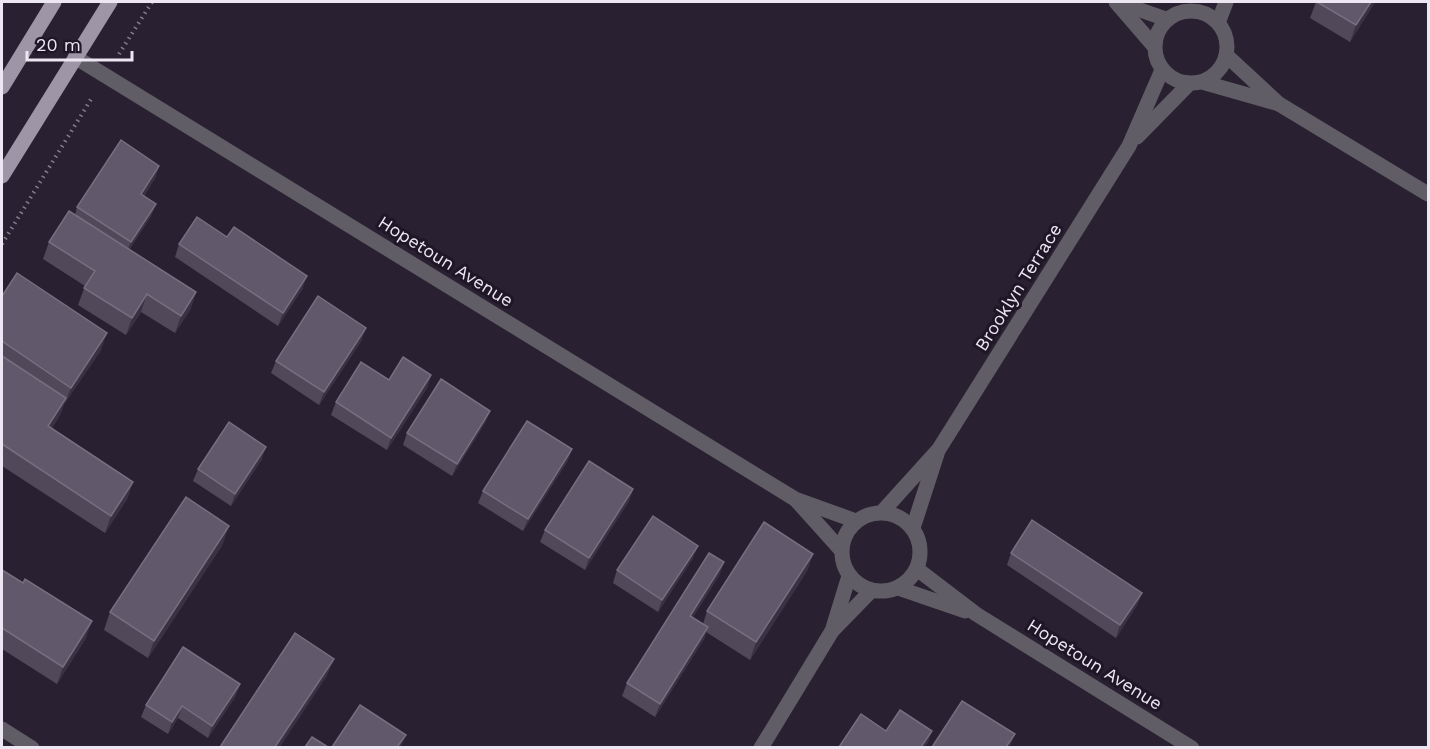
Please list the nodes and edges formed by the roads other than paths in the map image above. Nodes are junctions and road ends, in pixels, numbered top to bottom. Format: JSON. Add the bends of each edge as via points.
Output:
{"nodes":[{"id":1,"x":54,"y":2,"type":"edge"},
{"id":2,"x":110,"y":2,"type":"edge"},
{"id":3,"x":1117,"y":2,"type":"edge"},
{"id":4,"x":1226,"y":2,"type":"edge"},
{"id":5,"x":1194,"y":6,"type":"edge"},
{"id":6,"x":1166,"y":19,"type":"junction"},
{"id":7,"x":1218,"y":23,"type":"junction"},
{"id":8,"x":1154,"y":46,"type":"junction"},
{"id":9,"x":1226,"y":55,"type":"junction"},
{"id":10,"x":75,"y":57,"type":"junction"},
{"id":11,"x":1162,"y":70,"type":"junction"},
{"id":12,"x":1195,"y":83,"type":"junction"},
{"id":13,"x":2,"y":87,"type":"edge"},
{"id":14,"x":1279,"y":104,"type":"junction"},
{"id":15,"x":1129,"y":146,"type":"junction"},
{"id":16,"x":2,"y":176,"type":"edge"},
{"id":17,"x":1428,"y":194,"type":"edge"},
{"id":18,"x":939,"y":449,"type":"junction"},
{"id":19,"x":795,"y":499,"type":"junction"},
{"id":20,"x":882,"y":512,"type":"junction"},
{"id":21,"x":856,"y":522,"type":"junction"},
{"id":22,"x":913,"y":528,"type":"junction"},
{"id":23,"x":841,"y":550,"type":"junction"},
{"id":24,"x":917,"y":569,"type":"junction"},
{"id":25,"x":849,"y":576,"type":"junction"},
{"id":26,"x":898,"y":588,"type":"junction"},
{"id":27,"x":871,"y":591,"type":"junction"},
{"id":28,"x":976,"y":614,"type":"junction"},
{"id":29,"x":832,"y":631,"type":"junction"},
{"id":30,"x":2,"y":729,"type":"edge"},
{"id":31,"x":32,"y":747,"type":"edge"},
{"id":32,"x":761,"y":747,"type":"edge"},
{"id":33,"x":1192,"y":747,"type":"edge"}],
"edges":[{"from":1,"to":13,"type":"main road"},
{"from":2,"to":10,"type":"main road"},
{"from":3,"to":6,"type":"street"},
{"from":3,"to":8,"type":"street"},
{"from":4,"to":7,"type":"street"},
{"from":5,"to":6,"type":"street"},
{"from":5,"to":7,"type":"street"},
{"from":6,"to":8,"type":"street","via":[[1158,29]]},
{"from":7,"to":9,"type":"street","via":[[1224,34]]},
{"from":8,"to":11,"type":"street"},
{"from":9,"to":12,"type":"street","via":[[1213,76]]},
{"from":9,"to":14,"type":"street"},
{"from":10,"to":16,"type":"main road"},
{"from":10,"to":19,"type":"street","name":"Hopetoun Avenue"},
{"from":11,"to":12,"type":"street","via":[[1172,78]]},
{"from":11,"to":15,"type":"street","name":"Brooklyn Terrace"},
{"from":12,"to":14,"type":"street"},
{"from":12,"to":15,"type":"street","name":"Brooklyn Terrace"},
{"from":14,"to":17,"type":"street"},
{"from":15,"to":18,"type":"street","name":"Brooklyn Terrace"},
{"from":18,"to":20,"type":"street","name":"Brooklyn Terrace"},
{"from":18,"to":22,"type":"street","name":"Brooklyn Terrace"},
{"from":19,"to":21,"type":"street","name":"Hopetoun Avenue"},
{"from":19,"to":23,"type":"street","name":"Hopetoun Avenue"},
{"from":20,"to":21,"type":"street"},
{"from":20,"to":22,"type":"street","via":[[895,515]]},
{"from":21,"to":23,"type":"street","via":[[847,532]]},
{"from":22,"to":24,"type":"street","via":[[921,554]]},
{"from":23,"to":25,"type":"street"},
{"from":24,"to":26,"type":"street"},
{"from":24,"to":28,"type":"street","name":"Hopetoun Avenue"},
{"from":25,"to":27,"type":"street"},
{"from":25,"to":29,"type":"street"},
{"from":26,"to":27,"type":"street"},
{"from":26,"to":28,"type":"street","name":"Hopetoun Avenue"},
{"from":27,"to":29,"type":"street"},
{"from":28,"to":33,"type":"street","name":"Hopetoun Avenue"},
{"from":29,"to":32,"type":"street"},
{"from":30,"to":31,"type":"street"}]}
